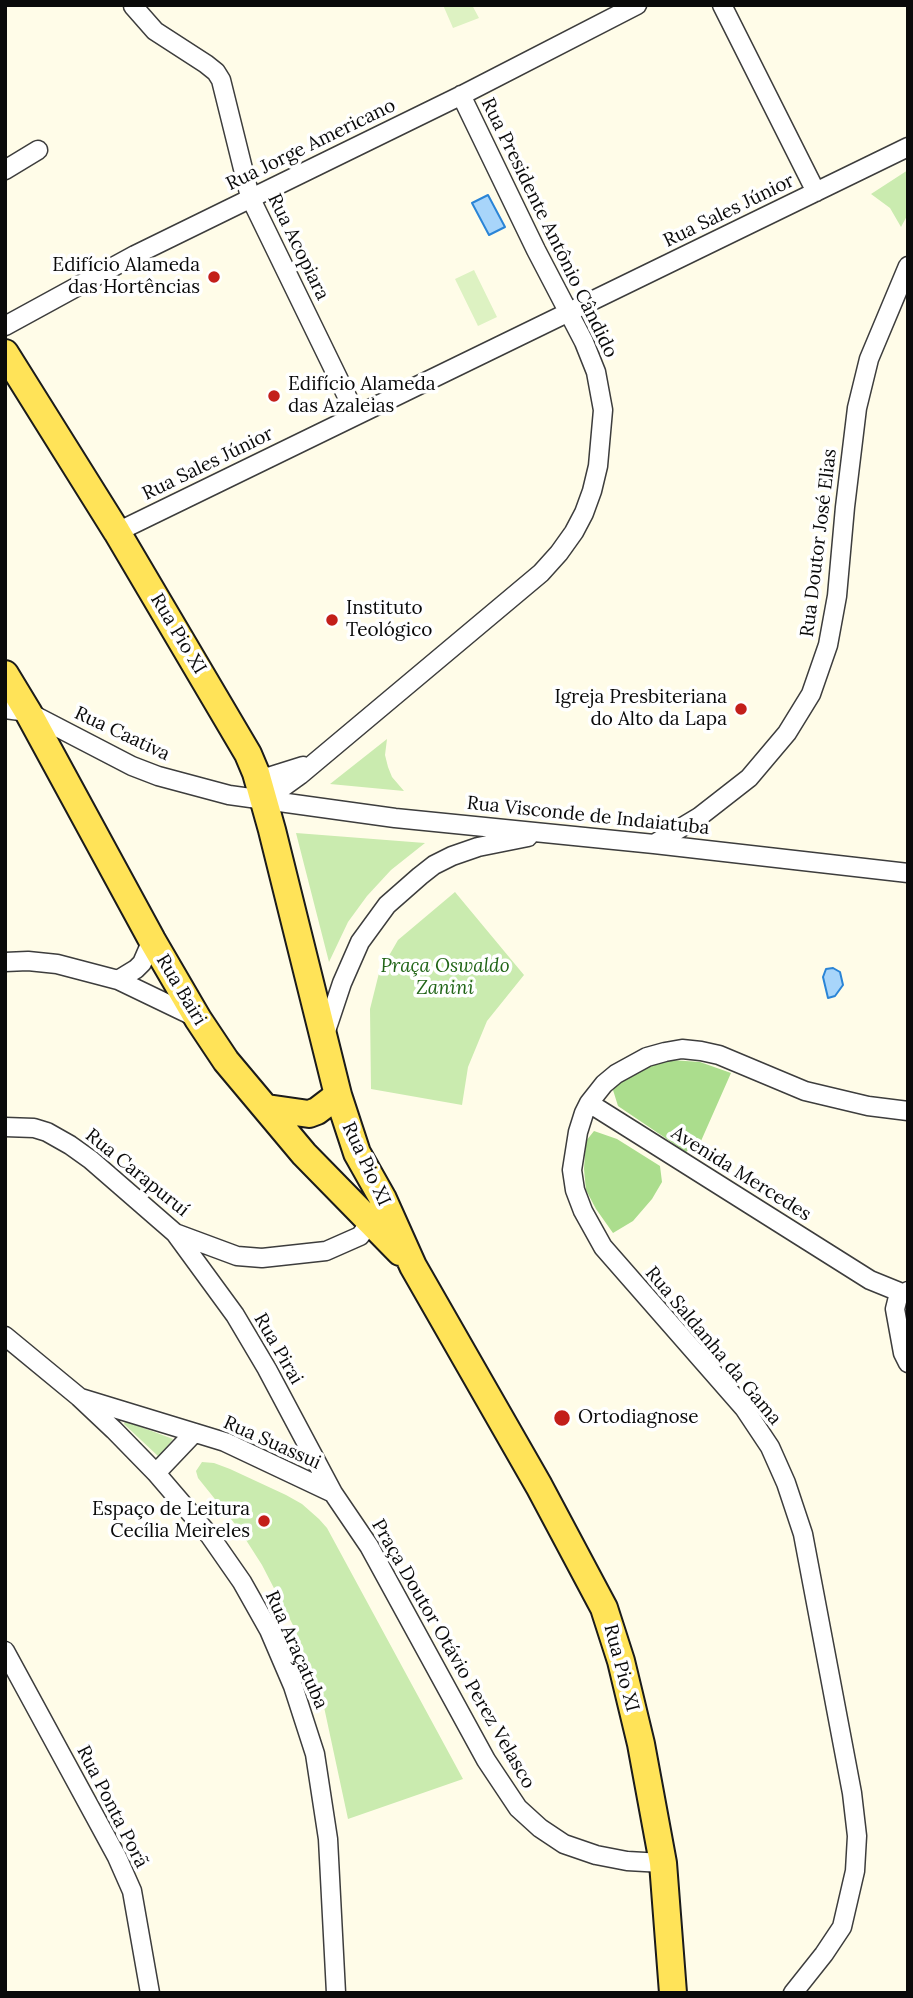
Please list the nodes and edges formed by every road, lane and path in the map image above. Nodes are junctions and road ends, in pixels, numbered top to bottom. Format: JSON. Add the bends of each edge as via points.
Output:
{"nodes":[{"id":1,"x":133,"y":5,"type":"edge"},
{"id":2,"x":637,"y":5,"type":"edge"},
{"id":3,"x":722,"y":5,"type":"edge"},
{"id":4,"x":461,"y":95,"type":"junction"},
{"id":5,"x":908,"y":147,"type":"edge"},
{"id":6,"x":38,"y":149,"type":"dead end"},
{"id":7,"x":5,"y":170,"type":"edge"},
{"id":8,"x":816,"y":192,"type":"junction"},
{"id":9,"x":250,"y":197,"type":"junction"},
{"id":10,"x":908,"y":267,"type":"edge"},
{"id":11,"x":569,"y":313,"type":"junction"},
{"id":12,"x":5,"y":326,"type":"edge"},
{"id":13,"x":5,"y":353,"type":"edge"},
{"id":14,"x":356,"y":415,"type":"junction"},
{"id":15,"x":117,"y":532,"type":"junction"},
{"id":16,"x":5,"y":674,"type":"edge"},
{"id":17,"x":16,"y":710,"type":"edge"},
{"id":18,"x":316,"y":761,"type":"junction"},
{"id":19,"x":256,"y":773,"type":"junction"},
{"id":20,"x":264,"y":801,"type":"junction"},
{"id":21,"x":544,"y":834,"type":"junction"},
{"id":22,"x":653,"y":844,"type":"junction"},
{"id":23,"x":908,"y":873,"type":"edge"},
{"id":24,"x":152,"y":940,"type":"junction"},
{"id":25,"x":5,"y":962,"type":"edge"},
{"id":26,"x":118,"y":980,"type":"junction"},
{"id":27,"x":198,"y":1019,"type":"junction"},
{"id":28,"x":323,"y":1040,"type":"junction"},
{"id":29,"x":338,"y":1095,"type":"junction"},
{"id":30,"x":589,"y":1103,"type":"junction"},
{"id":31,"x":267,"y":1108,"type":"junction"},
{"id":32,"x":908,"y":1111,"type":"edge"},
{"id":33,"x":5,"y":1127,"type":"edge"},
{"id":34,"x":383,"y":1199,"type":"junction"},
{"id":35,"x":362,"y":1214,"type":"junction"},
{"id":36,"x":175,"y":1233,"type":"junction"},
{"id":37,"x":413,"y":1266,"type":"junction"},
{"id":38,"x":902,"y":1305,"type":"edge"},
{"id":39,"x":5,"y":1336,"type":"edge"},
{"id":40,"x":906,"y":1351,"type":"edge"},
{"id":41,"x":79,"y":1397,"type":"junction"},
{"id":42,"x":194,"y":1433,"type":"junction"},
{"id":43,"x":156,"y":1473,"type":"junction"},
{"id":44,"x":333,"y":1493,"type":"junction"},
{"id":45,"x":7,"y":1657,"type":"edge"},
{"id":46,"x":663,"y":1863,"type":"junction"},
{"id":47,"x":150,"y":1993,"type":"edge"},
{"id":48,"x":336,"y":1993,"type":"edge"},
{"id":49,"x":673,"y":1993,"type":"edge"},
{"id":50,"x":793,"y":1993,"type":"edge"}],
"edges":[{"from":1,"to":9,"type":"street","name":"Rua Acopiara","via":[[155,31],[206,64],[221,80]]},
{"from":2,"to":4,"type":"street","name":"Rua Jorge Americano"},
{"from":3,"to":8,"type":"street"},
{"from":4,"to":9,"type":"street","name":"Rua Jorge Americano"},
{"from":4,"to":11,"type":"street","name":"Rua Presidente Antônio Cândido"},
{"from":5,"to":8,"type":"street","name":"Rua Sales Júnior"},
{"from":6,"to":7,"type":"street"},
{"from":8,"to":11,"type":"street","name":"Rua Sales Júnior"},
{"from":9,"to":12,"type":"street","name":"Rua Jorge Americano"},
{"from":9,"to":14,"type":"street","name":"Rua Acopiara"},
{"from":10,"to":22,"type":"street","name":"Rua Doutor José Elias","via":[[869,359],[857,408],[837,597],[828,645],[811,694],[787,733],[748,778],[699,817]]},
{"from":11,"to":14,"type":"street","name":"Rua Sales Júnior"},
{"from":11,"to":18,"type":"street","name":"Rua Presidente Antônio Cândido","via":[[596,372],[603,410],[598,466],[574,532],[541,573]]},
{"from":13,"to":15,"type":"main road","name":"Rua Pio XI"},
{"from":14,"to":15,"type":"street","name":"Rua Sales Júnior"},
{"from":15,"to":19,"type":"main road","name":"Rua Pio XI"},
{"from":16,"to":17,"type":"main road","name":"Rua Bairi"},
{"from":17,"to":20,"type":"street","name":"Rua Caativa","via":[[158,776]]},
{"from":17,"to":24,"type":"main road","name":"Rua Bairi"},
{"from":18,"to":19,"type":"street","name":"Rua Presidente Antônio Cândido","via":[[268,776]]},
{"from":18,"to":20,"type":"street","name":"Rua Presidente Antônio Cândido"},
{"from":19,"to":20,"type":"main road","name":"Rua Pio XI"},
{"from":20,"to":21,"type":"street","name":"Rua Visconde de Indaiatuba"},
{"from":20,"to":28,"type":"main road","name":"Rua Pio XI"},
{"from":21,"to":22,"type":"street","name":"Rua Visconde de Indaiatuba"},
{"from":21,"to":28,"type":"street","via":[[452,856],[434,865],[387,905],[360,942]]},
{"from":22,"to":23,"type":"street","name":"Rua Visconde de Indaiatuba"},
{"from":24,"to":26,"type":"street","via":[[142,963]]},
{"from":24,"to":27,"type":"main road","name":"Rua Bairi"},
{"from":25,"to":26,"type":"street","via":[[57,964]]},
{"from":26,"to":27,"type":"street"},
{"from":27,"to":31,"type":"main road","name":"Rua Bairi","via":[[226,1061]]},
{"from":28,"to":29,"type":"main road","name":"Rua Pio XI"},
{"from":29,"to":31,"type":"main road","via":[[309,1114]]},
{"from":29,"to":34,"type":"main road","name":"Rua Pio XI","via":[[357,1153]]},
{"from":30,"to":32,"type":"street","name":"Rua Saldanha da Gama","via":[[616,1074],[647,1057],[682,1049],[719,1055],[804,1091]]},
{"from":30,"to":38,"type":"street","name":"Avenida Mercedes","via":[[870,1280]]},
{"from":30,"to":50,"type":"street","name":"Rua Saldanha da Gama","via":[[578,1132],[572,1170],[583,1211],[603,1247],[744,1408],[770,1447],[803,1534],[857,1836],[855,1871],[842,1927]]},
{"from":31,"to":35,"type":"main road","name":"Rua Bairi"},
{"from":33,"to":36,"type":"street","name":"Rua Carapuruí","via":[[34,1128],[70,1145]]},
{"from":34,"to":35,"type":"street","name":"Rua Carapuruí"},
{"from":34,"to":37,"type":"main road","name":"Rua Pio XI"},
{"from":35,"to":36,"type":"street","name":"Rua Carapuruí","via":[[326,1251],[262,1258],[237,1256]]},
{"from":35,"to":37,"type":"main road","name":"Rua Bairi"},
{"from":36,"to":44,"type":"street","name":"Rua Pirai","via":[[235,1315]]},
{"from":37,"to":46,"type":"main road","name":"Rua Pio XI","via":[[604,1608],[641,1744]]},
{"from":38,"to":40,"type":"street"},
{"from":39,"to":41,"type":"street","name":"Rua Araçatuba"},
{"from":41,"to":42,"type":"street","name":"Rua Suassui"},
{"from":41,"to":43,"type":"street","name":"Rua Araçatuba"},
{"from":42,"to":43,"type":"street","name":"Rua Suassui"},
{"from":42,"to":44,"type":"street","name":"Rua Suassui","via":[[225,1442]]},
{"from":43,"to":48,"type":"street","name":"Rua Araçatuba","via":[[242,1582],[293,1686],[315,1754],[322,1796]]},
{"from":44,"to":46,"type":"street","name":"Praça Doutor Otávio Perez Velasco","via":[[369,1546],[486,1760],[518,1808],[564,1844],[627,1861]]},
{"from":45,"to":47,"type":"street","name":"Rua Ponta Porã","via":[[132,1891]]},
{"from":46,"to":49,"type":"main road","name":"Rua Pio XI"}]}
